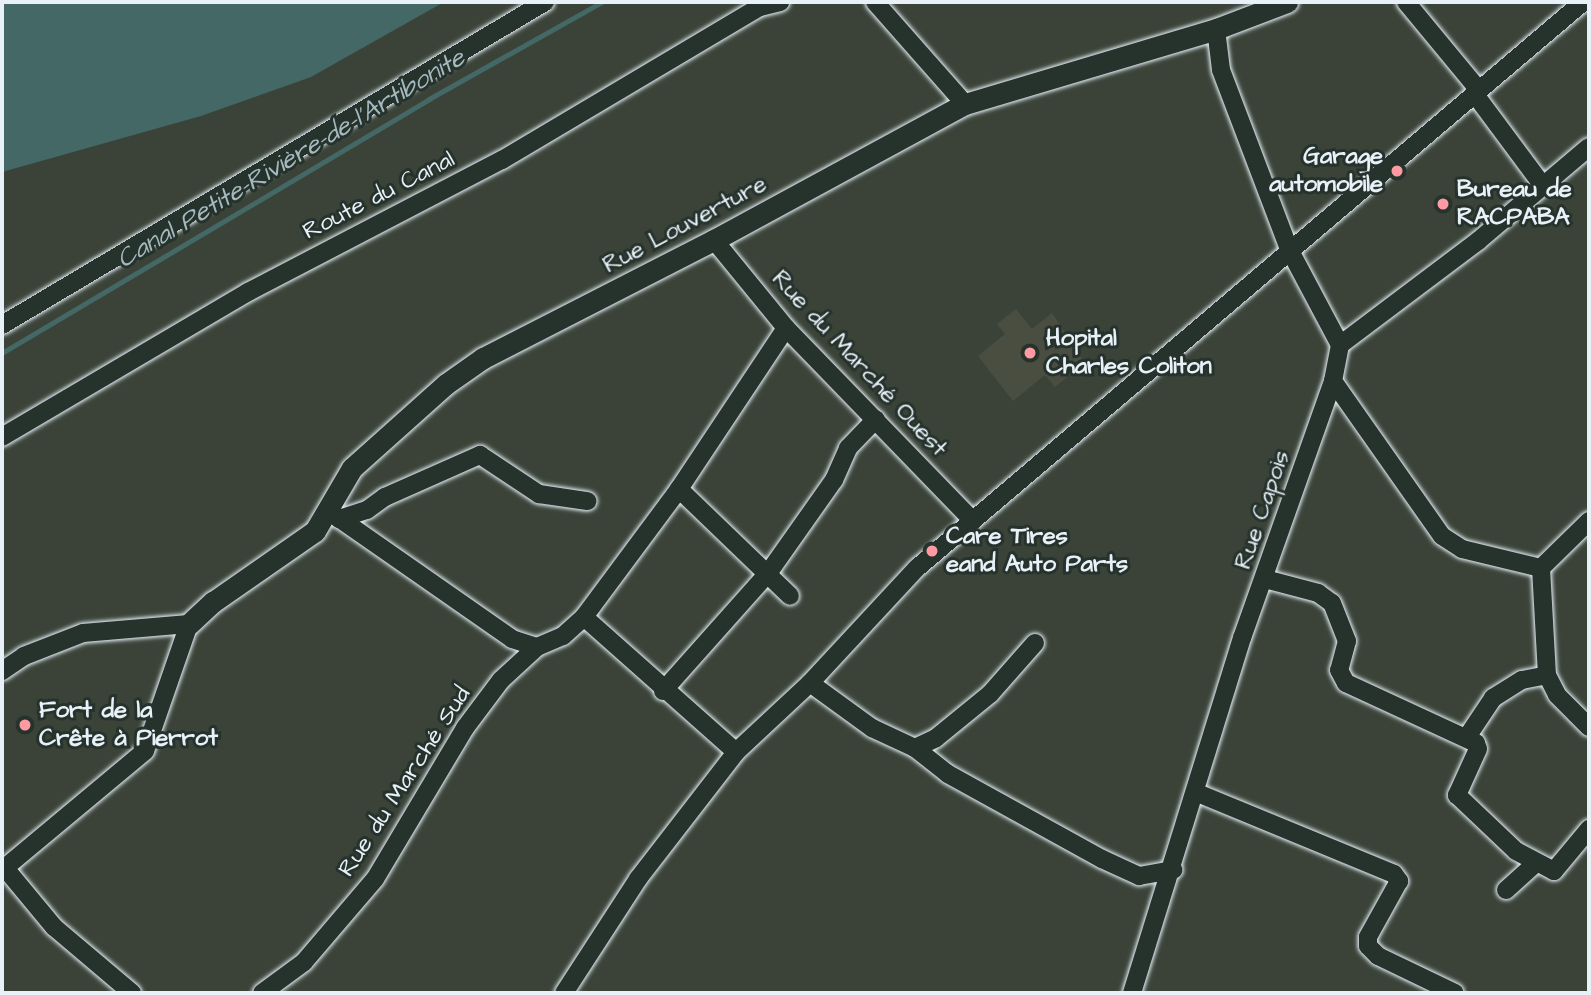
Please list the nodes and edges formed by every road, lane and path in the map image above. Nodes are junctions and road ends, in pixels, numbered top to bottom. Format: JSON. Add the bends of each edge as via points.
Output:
{"nodes":[{"id":1,"x":545,"y":2,"type":"edge"},
{"id":2,"x":780,"y":2,"type":"edge"},
{"id":3,"x":875,"y":2,"type":"edge"},
{"id":4,"x":1287,"y":2,"type":"edge"},
{"id":5,"x":1406,"y":2,"type":"edge"},
{"id":6,"x":1583,"y":2,"type":"edge"},
{"id":7,"x":1216,"y":29,"type":"junction"},
{"id":8,"x":1476,"y":91,"type":"junction"},
{"id":9,"x":965,"y":104,"type":"junction"},
{"id":10,"x":1589,"y":147,"type":"edge"},
{"id":11,"x":1543,"y":186,"type":"junction"},
{"id":12,"x":714,"y":240,"type":"junction"},
{"id":13,"x":1289,"y":249,"type":"junction"},
{"id":14,"x":2,"y":325,"type":"edge"},
{"id":15,"x":786,"y":328,"type":"junction"},
{"id":16,"x":1340,"y":345,"type":"junction"},
{"id":17,"x":1333,"y":381,"type":"junction"},
{"id":18,"x":876,"y":419,"type":"junction"},
{"id":19,"x":2,"y":437,"type":"edge"},
{"id":20,"x":680,"y":489,"type":"junction"},
{"id":21,"x":587,"y":501,"type":"dead end"},
{"id":22,"x":333,"y":515,"type":"junction"},
{"id":23,"x":971,"y":519,"type":"junction"},
{"id":24,"x":1589,"y":522,"type":"edge"},
{"id":25,"x":1541,"y":568,"type":"junction"},
{"id":26,"x":769,"y":572,"type":"junction"},
{"id":27,"x":1265,"y":579,"type":"junction"},
{"id":28,"x":790,"y":596,"type":"dead end"},
{"id":29,"x":584,"y":617,"type":"junction"},
{"id":30,"x":189,"y":624,"type":"junction"},
{"id":31,"x":1035,"y":643,"type":"dead end"},
{"id":32,"x":537,"y":648,"type":"junction"},
{"id":33,"x":2,"y":671,"type":"edge"},
{"id":34,"x":1547,"y":675,"type":"junction"},
{"id":35,"x":810,"y":684,"type":"junction"},
{"id":36,"x":663,"y":691,"type":"junction"},
{"id":37,"x":1589,"y":727,"type":"edge"},
{"id":38,"x":1468,"y":737,"type":"junction"},
{"id":39,"x":915,"y":748,"type":"junction"},
{"id":40,"x":736,"y":752,"type":"junction"},
{"id":41,"x":1195,"y":792,"type":"junction"},
{"id":42,"x":1589,"y":829,"type":"edge"},
{"id":43,"x":1535,"y":864,"type":"junction"},
{"id":44,"x":3,"y":869,"type":"edge"},
{"id":45,"x":1173,"y":870,"type":"junction"},
{"id":46,"x":1506,"y":890,"type":"dead end"},
{"id":47,"x":132,"y":993,"type":"edge"},
{"id":48,"x":262,"y":993,"type":"edge"},
{"id":49,"x":566,"y":993,"type":"edge"},
{"id":50,"x":1132,"y":993,"type":"edge"},
{"id":51,"x":1455,"y":993,"type":"edge"}],
"edges":[{"from":1,"to":14,"type":"street"},
{"from":2,"to":19,"type":"street","name":"Route du Canal","via":[[760,7],[502,160],[248,292]]},
{"from":3,"to":9,"type":"street"},
{"from":4,"to":7,"type":"main road","name":"Rue Louverture"},
{"from":5,"to":8,"type":"street"},
{"from":6,"to":8,"type":"street"},
{"from":7,"to":9,"type":"main road","name":"Rue Louverture"},
{"from":7,"to":13,"type":"street","via":[[1220,70]]},
{"from":8,"to":11,"type":"street"},
{"from":8,"to":13,"type":"street"},
{"from":9,"to":12,"type":"main road","name":"Rue Louverture"},
{"from":10,"to":11,"type":"street"},
{"from":11,"to":16,"type":"street"},
{"from":12,"to":15,"type":"street","name":"Rue du Marché Ouest"},
{"from":12,"to":22,"type":"main road","name":"Rue Louverture","via":[[483,358],[446,384],[352,468]]},
{"from":13,"to":16,"type":"street"},
{"from":13,"to":23,"type":"street","via":[[1014,491]]},
{"from":15,"to":18,"type":"street","name":"Rue du Marché Ouest"},
{"from":15,"to":20,"type":"street","name":"Rue du Marché Sud"},
{"from":16,"to":17,"type":"street","name":"Rue Capois"},
{"from":17,"to":25,"type":"street","via":[[1442,536],[1462,549]]},
{"from":17,"to":27,"type":"street","name":"Rue Capois"},
{"from":18,"to":23,"type":"street","name":"Rue du Marché Ouest"},
{"from":18,"to":26,"type":"street","via":[[848,448],[834,480]]},
{"from":20,"to":26,"type":"street"},
{"from":20,"to":29,"type":"street","name":"Rue du Marché Sud"},
{"from":21,"to":22,"type":"street","via":[[539,494],[480,456],[385,497],[367,510]]},
{"from":22,"to":30,"type":"main road","name":"Rue Louverture","via":[[213,601]]},
{"from":22,"to":32,"type":"street","via":[[512,639]]},
{"from":23,"to":35,"type":"street","via":[[910,575]]},
{"from":24,"to":25,"type":"street"},
{"from":25,"to":34,"type":"street"},
{"from":26,"to":28,"type":"street"},
{"from":26,"to":36,"type":"street"},
{"from":27,"to":38,"type":"street","via":[[1318,593],[1332,603],[1347,641],[1339,670],[1346,684]]},
{"from":27,"to":41,"type":"street","name":"Rue Capois"},
{"from":29,"to":32,"type":"street","name":"Rue du Marché Sud","via":[[563,636]]},
{"from":29,"to":36,"type":"street"},
{"from":30,"to":33,"type":"street","via":[[83,633],[24,656]]},
{"from":30,"to":44,"type":"street","via":[[145,751]]},
{"from":31,"to":39,"type":"street","via":[[990,694],[936,738]]},
{"from":32,"to":48,"type":"street","name":"Rue du Marché Sud","via":[[501,680],[465,728],[375,879],[304,962]]},
{"from":34,"to":37,"type":"street","via":[[1557,695]]},
{"from":34,"to":38,"type":"street","via":[[1522,680],[1493,698]]},
{"from":35,"to":39,"type":"street","via":[[872,728]]},
{"from":35,"to":40,"type":"street"},
{"from":36,"to":40,"type":"street"},
{"from":38,"to":43,"type":"street","via":[[1478,749],[1457,795]]},
{"from":39,"to":45,"type":"street","via":[[948,774],[1120,868],[1139,876]]},
{"from":40,"to":49,"type":"street","via":[[638,878]]},
{"from":41,"to":45,"type":"street","name":"Rue Capois"},
{"from":41,"to":51,"type":"street","via":[[1394,874],[1399,881],[1368,937],[1368,946],[1378,956]]},
{"from":42,"to":43,"type":"street","via":[[1562,866],[1554,870]]},
{"from":43,"to":46,"type":"street"},
{"from":44,"to":47,"type":"street","via":[[54,927]]},
{"from":45,"to":50,"type":"street","name":"Rue Capois"}]}
